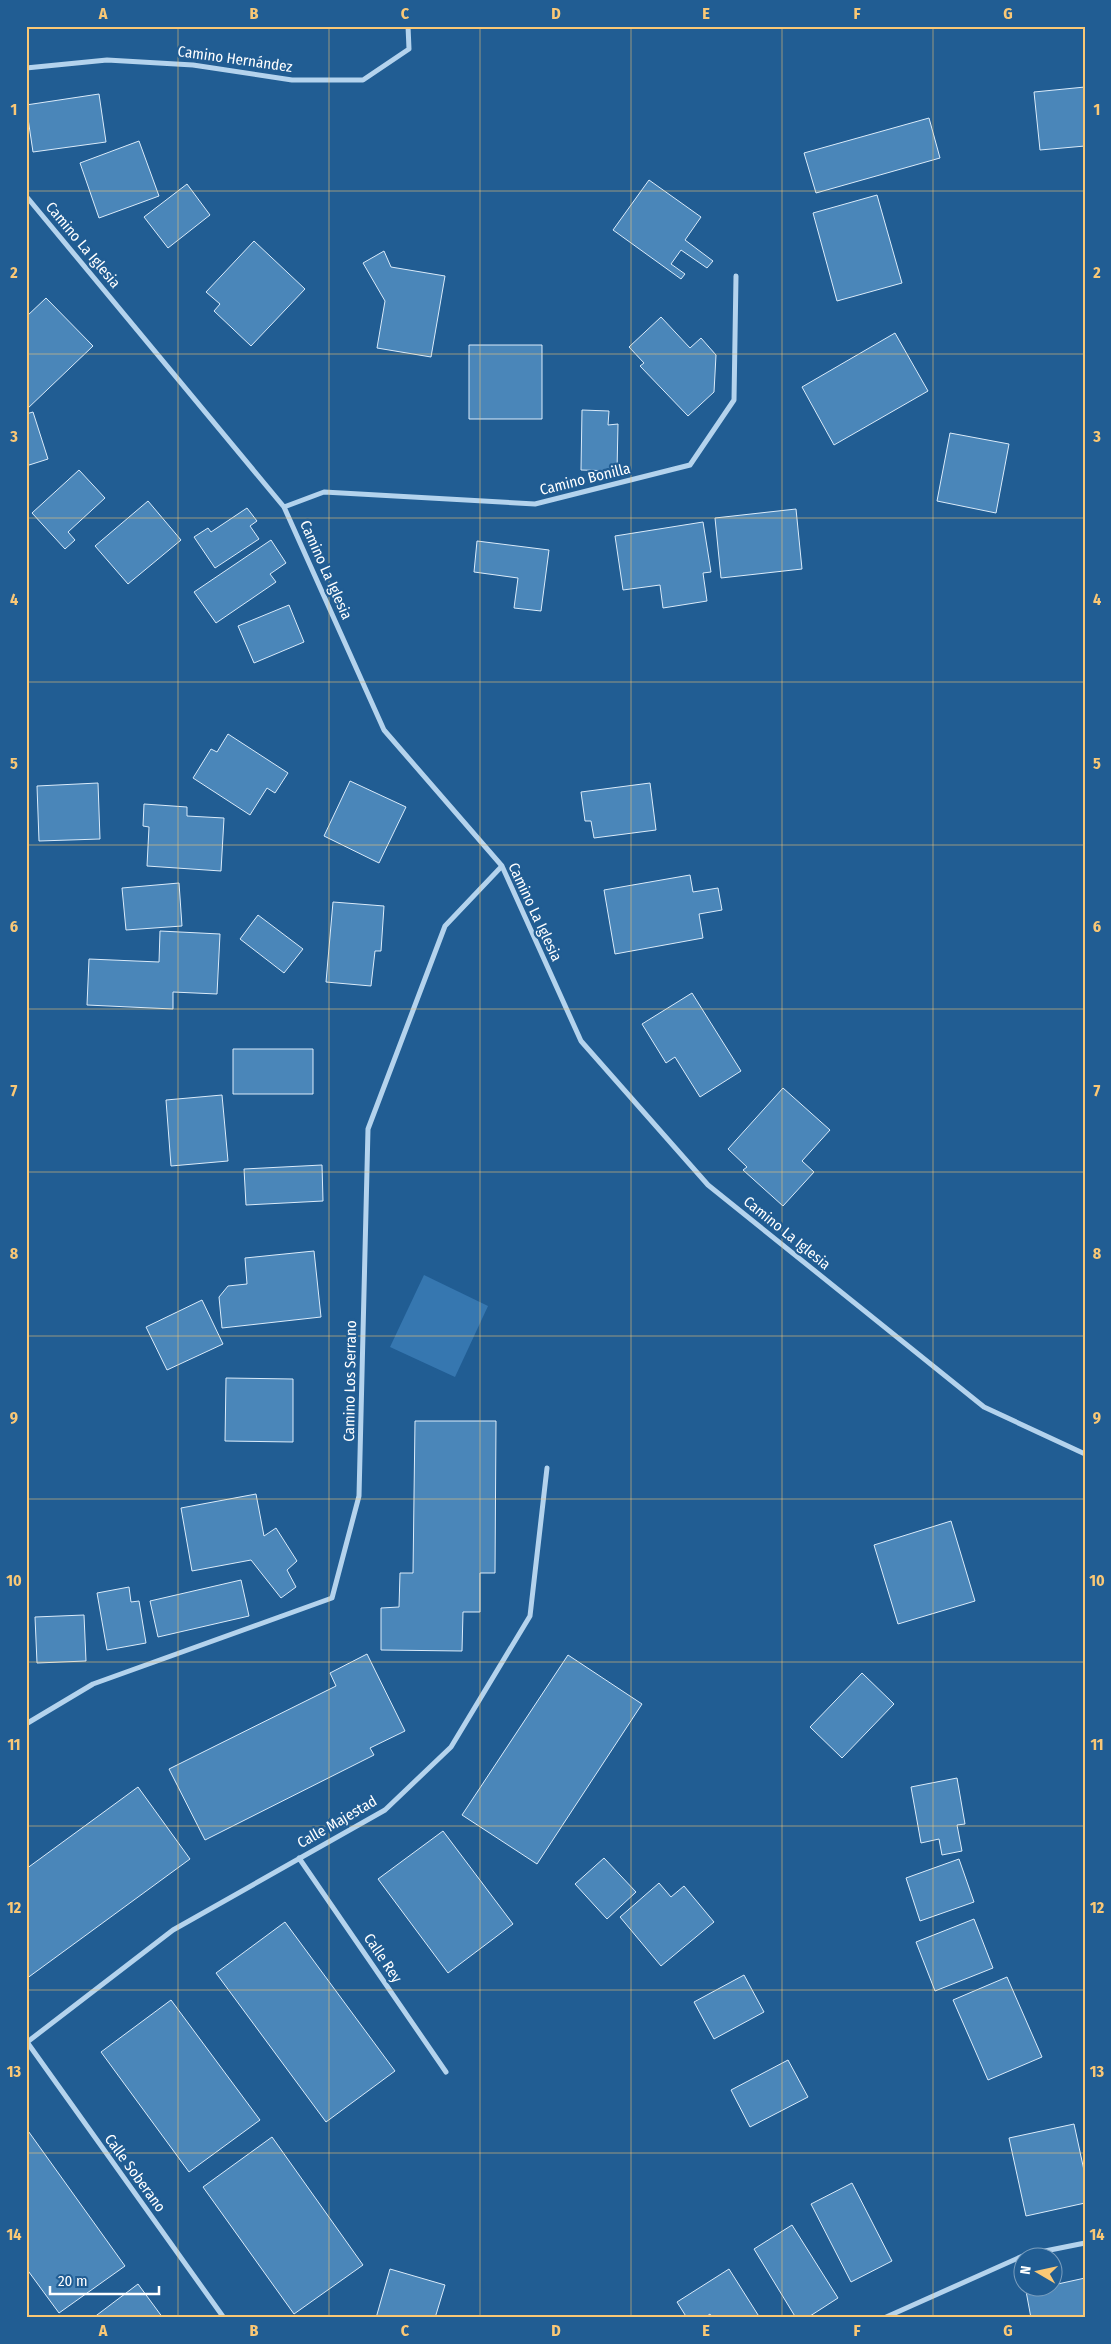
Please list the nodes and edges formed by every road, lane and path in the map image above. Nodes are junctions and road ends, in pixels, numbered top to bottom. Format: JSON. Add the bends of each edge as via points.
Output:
{"nodes":[{"id":1,"x":408,"y":26,"type":"edge"},
{"id":2,"x":26,"y":68,"type":"edge"},
{"id":3,"x":26,"y":196,"type":"edge"},
{"id":4,"x":736,"y":276,"type":"dead end"},
{"id":5,"x":284,"y":507,"type":"junction"},
{"id":6,"x":502,"y":866,"type":"junction"},
{"id":7,"x":1085,"y":1454,"type":"edge"},
{"id":8,"x":548,"y":1468,"type":"dead end"},
{"id":9,"x":26,"y":1724,"type":"edge"},
{"id":10,"x":299,"y":1858,"type":"junction"},
{"id":11,"x":26,"y":2042,"type":"edge"},
{"id":12,"x":446,"y":2072,"type":"dead end"},
{"id":13,"x":1085,"y":2243,"type":"edge"},
{"id":14,"x":224,"y":2318,"type":"edge"},
{"id":15,"x":884,"y":2318,"type":"edge"}],
"edges":[{"from":1,"to":2,"type":"street","name":"Camino Hernández","via":[[409,49],[363,80],[292,80],[193,65],[107,60]]},
{"from":3,"to":5,"type":"street","name":"Camino La Iglesia"},
{"from":4,"to":5,"type":"street","name":"Camino Bonilla","via":[[734,400],[690,465],[536,504],[324,492]]},
{"from":5,"to":6,"type":"street","name":"Camino La Iglesia","via":[[384,730]]},
{"from":6,"to":7,"type":"street","name":"Camino La Iglesia","via":[[581,1041],[708,1185],[984,1407]]},
{"from":6,"to":9,"type":"street","name":"Camino Los Serrano","via":[[445,926],[368,1129],[360,1496],[332,1598],[93,1684]]},
{"from":8,"to":10,"type":"street","name":"Calle Majestad","via":[[530,1616],[452,1747],[386,1810]]},
{"from":10,"to":11,"type":"street","name":"Calle Majestad","via":[[173,1930]]},
{"from":10,"to":12,"type":"street","name":"Calle Rey"},
{"from":11,"to":14,"type":"street","name":"Calle Soberano"},
{"from":13,"to":15,"type":"street","via":[[1024,2255]]}]}
